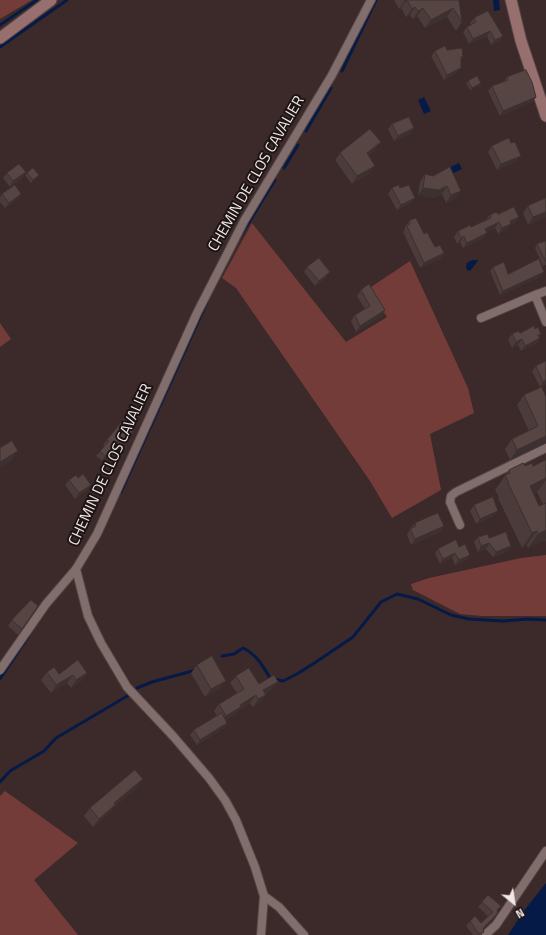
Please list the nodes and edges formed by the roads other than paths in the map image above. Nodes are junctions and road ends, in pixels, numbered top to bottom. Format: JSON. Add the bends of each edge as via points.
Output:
{"nodes":[{"id":1,"x":51,"y":0,"type":"edge"},
{"id":2,"x":371,"y":0,"type":"edge"},
{"id":3,"x":511,"y":0,"type":"edge"},
{"id":4,"x":0,"y":38,"type":"edge"},
{"id":5,"x":546,"y":116,"type":"edge"},
{"id":6,"x":546,"y":291,"type":"edge"},
{"id":7,"x":535,"y":295,"type":"junction"},
{"id":8,"x":481,"y":318,"type":"dead end"},
{"id":9,"x":546,"y":322,"type":"edge"},
{"id":10,"x":546,"y":448,"type":"edge"},
{"id":11,"x":460,"y":525,"type":"dead end"},
{"id":12,"x":76,"y":569,"type":"junction"},
{"id":13,"x":0,"y":670,"type":"edge"},
{"id":14,"x":546,"y":851,"type":"edge"},
{"id":15,"x":264,"y":896,"type":"junction"},
{"id":16,"x":261,"y":935,"type":"edge"},
{"id":17,"x":304,"y":935,"type":"edge"},
{"id":18,"x":485,"y":935,"type":"edge"}],
"edges":[{"from":1,"to":4,"type":"street"},
{"from":2,"to":12,"type":"street","name":"CHEMIN DE CLOS CAVALIER","via":[[332,75],[240,228],[197,313],[97,534]]},
{"from":3,"to":5,"type":"street","via":[[521,41]]},
{"from":6,"to":7,"type":"street"},
{"from":7,"to":8,"type":"street"},
{"from":7,"to":9,"type":"street"},
{"from":10,"to":11,"type":"street","via":[[451,496],[450,502]]},
{"from":12,"to":13,"type":"street","via":[[46,604]]},
{"from":12,"to":15,"type":"street","name":"CHEMIN DE CLOS CAVALIER","via":[[88,616],[101,643],[127,687],[183,747],[225,800],[236,820]]},
{"from":14,"to":18,"type":"street","via":[[496,925]]},
{"from":15,"to":16,"type":"street","name":"CHEMIN DE CLOS CAVALIER"},
{"from":15,"to":17,"type":"street","via":[[279,907]]}]}
